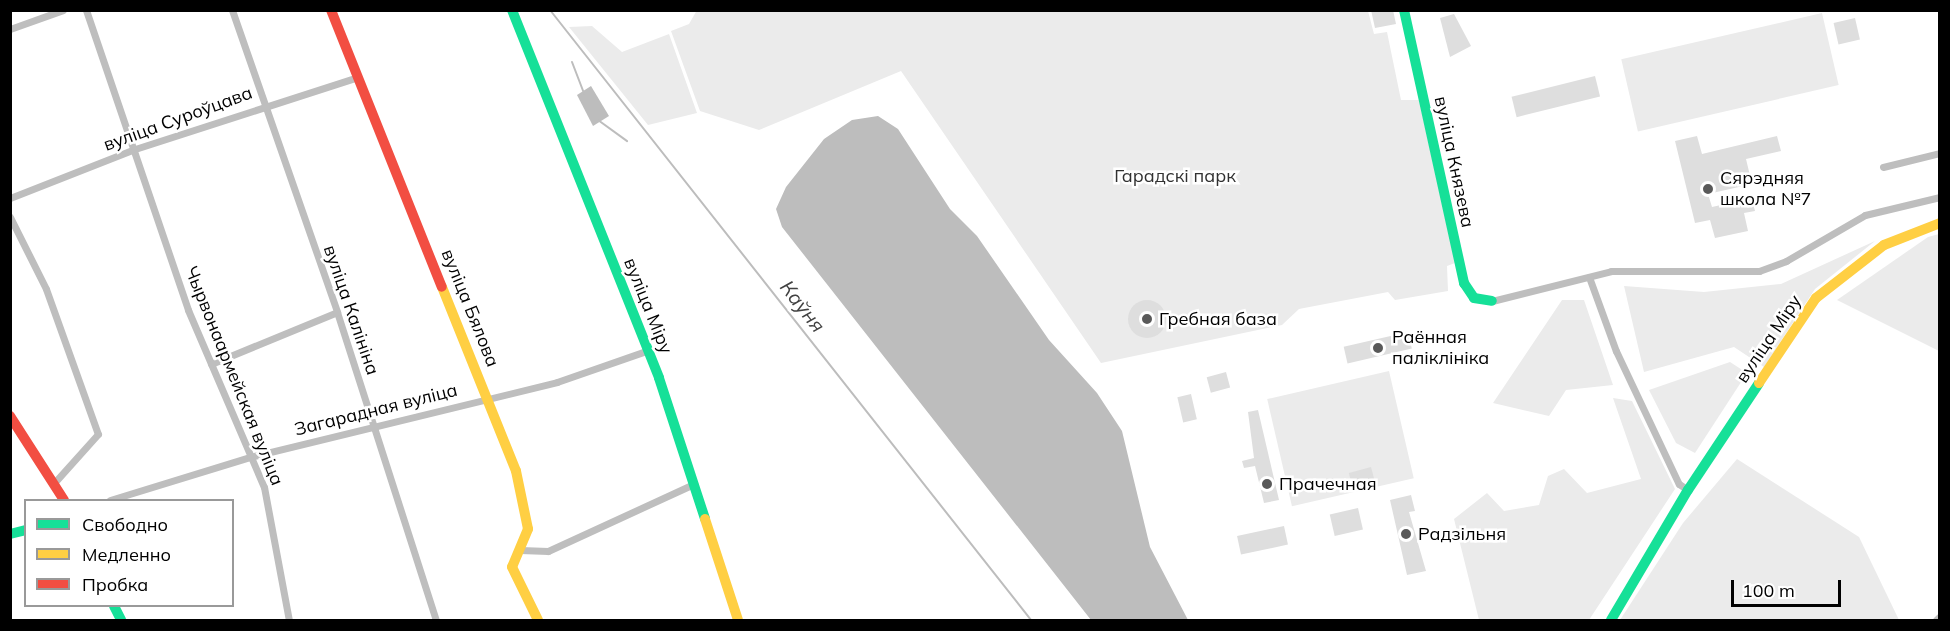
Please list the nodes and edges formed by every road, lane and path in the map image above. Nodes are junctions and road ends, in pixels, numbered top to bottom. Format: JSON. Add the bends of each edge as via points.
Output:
{"nodes":[{"id":1,"x":63,"y":10,"type":"edge"},
{"id":2,"x":87,"y":10,"type":"edge"},
{"id":3,"x":232,"y":10,"type":"edge"},
{"id":4,"x":331,"y":10,"type":"edge"},
{"id":5,"x":512,"y":10,"type":"edge"},
{"id":6,"x":1404,"y":10,"type":"edge"},
{"id":7,"x":10,"y":29,"type":"edge"},
{"id":8,"x":358,"y":77,"type":"junction"},
{"id":9,"x":264,"y":105,"type":"junction"},
{"id":10,"x":135,"y":149,"type":"junction"},
{"id":11,"x":1940,"y":153,"type":"edge"},
{"id":12,"x":1883,"y":167,"type":"dead end"},
{"id":13,"x":1940,"y":197,"type":"edge"},
{"id":14,"x":10,"y":198,"type":"edge"},
{"id":15,"x":10,"y":217,"type":"edge"},
{"id":16,"x":1940,"y":223,"type":"edge"},
{"id":17,"x":1589,"y":277,"type":"junction"},
{"id":18,"x":1492,"y":301,"type":"joint"},
{"id":19,"x":337,"y":312,"type":"junction"},
{"id":20,"x":649,"y":350,"type":"junction"},
{"id":21,"x":211,"y":364,"type":"junction"},
{"id":22,"x":489,"y":398,"type":"junction"},
{"id":23,"x":10,"y":416,"type":"edge"},
{"id":24,"x":375,"y":428,"type":"junction"},
{"id":25,"x":250,"y":457,"type":"junction"},
{"id":26,"x":54,"y":483,"type":"junction"},
{"id":27,"x":694,"y":484,"type":"junction"},
{"id":28,"x":1688,"y":490,"type":"junction"},
{"id":29,"x":63,"y":499,"type":"edge"},
{"id":30,"x":116,"y":499,"type":"edge"},
{"id":31,"x":520,"y":550,"type":"junction"},
{"id":32,"x":114,"y":607,"type":"edge"},
{"id":33,"x":1939,"y":617,"type":"edge"},
{"id":34,"x":121,"y":621,"type":"edge"},
{"id":35,"x":289,"y":621,"type":"edge"},
{"id":36,"x":436,"y":621,"type":"edge"},
{"id":37,"x":538,"y":621,"type":"edge"},
{"id":38,"x":738,"y":621,"type":"edge"},
{"id":39,"x":1611,"y":621,"type":"edge"},
{"id":40,"x":1936,"y":621,"type":"edge"}],
"edges":[{"from":1,"to":7,"type":"street"},
{"from":2,"to":10,"type":"street","name":"Чырвонаармейская вуліца"},
{"from":3,"to":9,"type":"street","name":"вуліца Калініна"},
{"from":4,"to":8,"type":"street","name":"вуліца Бялова"},
{"from":5,"to":20,"type":"street","name":"вуліца Міру"},
{"from":6,"to":18,"type":"street","name":"вуліца Князева","via":[[1464,284],[1474,298]]},
{"from":8,"to":9,"type":"street","name":"вуліца Суроўцава"},
{"from":8,"to":22,"type":"street","name":"вуліца Бялова"},
{"from":9,"to":10,"type":"street","name":"вуліца Суроўцава"},
{"from":9,"to":19,"type":"street","name":"вуліца Калініна"},
{"from":10,"to":14,"type":"street","name":"вуліца Суроўцава"},
{"from":10,"to":21,"type":"street","name":"Чырвонаармейская вуліца","via":[[188,310]]},
{"from":11,"to":12,"type":"street"},
{"from":13,"to":17,"type":"street","via":[[1865,215],[1786,261],[1759,271],[1611,271]]},
{"from":15,"to":26,"type":"street","via":[[46,289],[98,434]]},
{"from":16,"to":28,"type":"street","name":"вуліца Міру","via":[[1884,245],[1816,298]]},
{"from":17,"to":18,"type":"street"},
{"from":17,"to":28,"type":"street","via":[[1616,351],[1679,484]]},
{"from":19,"to":21,"type":"street"},
{"from":19,"to":24,"type":"street","name":"вуліца Калініна"},
{"from":20,"to":22,"type":"street","name":"Загарадная вуліца","via":[[557,382]]},
{"from":20,"to":27,"type":"street","name":"вуліца Міру"},
{"from":21,"to":25,"type":"street","name":"Чырвонаармейская вуліца"},
{"from":22,"to":24,"type":"street","name":"Загарадная вуліца"},
{"from":22,"to":31,"type":"street","name":"вуліца Бялова","via":[[527,515]]},
{"from":23,"to":26,"type":"street"},
{"from":24,"to":25,"type":"street","name":"Загарадная вуліца"},
{"from":24,"to":36,"type":"street","name":"вуліца Калініна"},
{"from":25,"to":30,"type":"street","name":"Загарадная вуліца"},
{"from":25,"to":35,"type":"street","name":"Чырвонаармейская вуліца","via":[[264,487],[278,540]]},
{"from":26,"to":29,"type":"street"},
{"from":27,"to":31,"type":"street","via":[[548,551]]},
{"from":27,"to":38,"type":"street","name":"вуліца Міру"},
{"from":28,"to":39,"type":"street","name":"вуліца Міру"},
{"from":31,"to":37,"type":"street","name":"вуліца Бялова","via":[[512,567]]},
{"from":32,"to":34,"type":"street"},
{"from":33,"to":40,"type":"street"}]}
